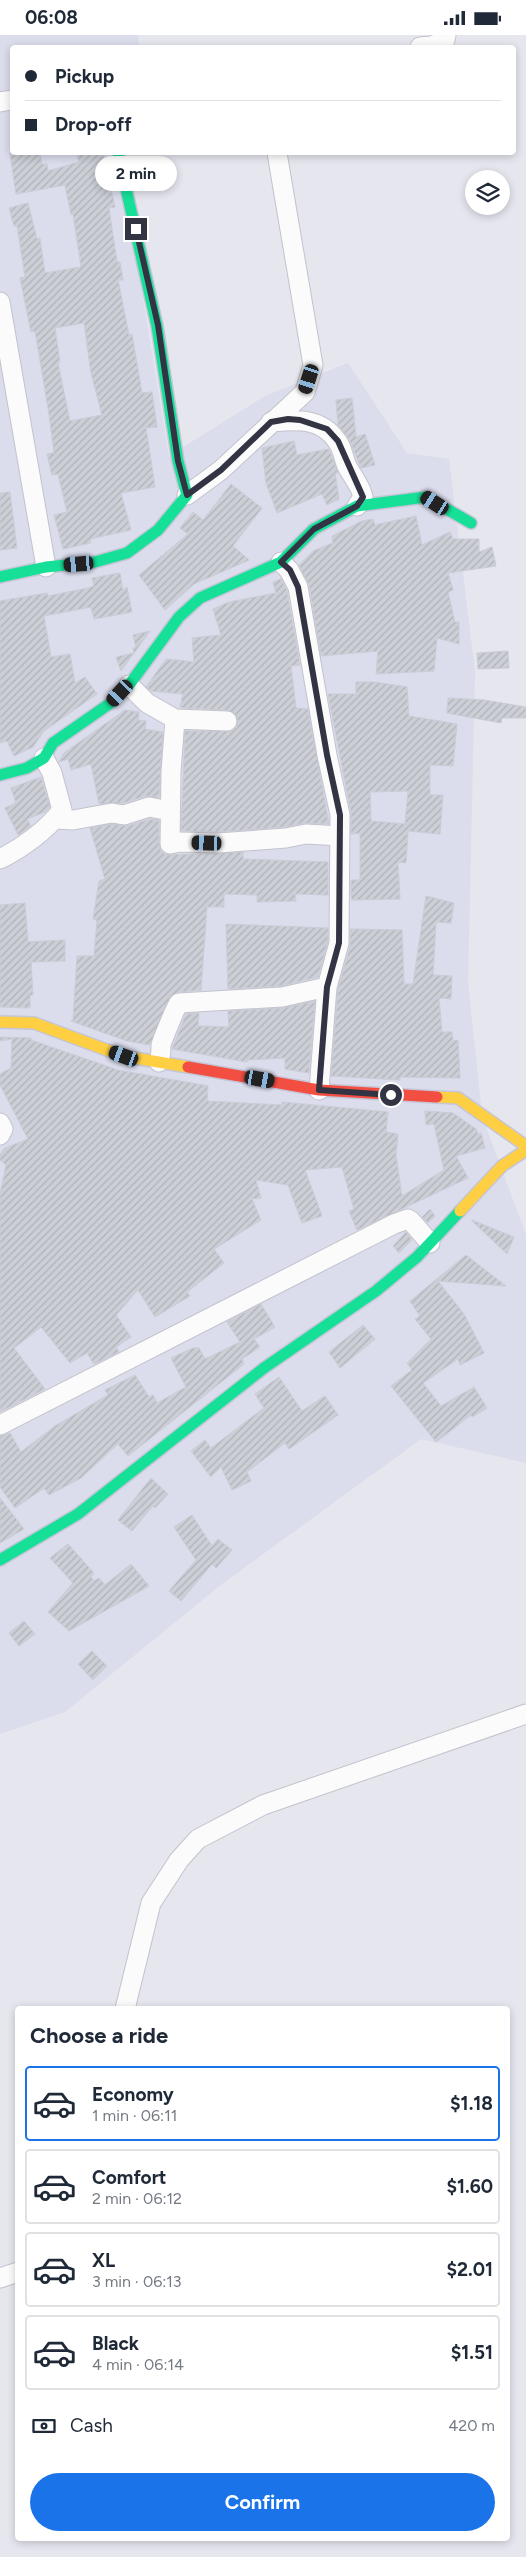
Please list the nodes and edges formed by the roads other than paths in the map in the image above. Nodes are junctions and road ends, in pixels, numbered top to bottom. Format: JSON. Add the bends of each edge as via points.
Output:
{"nodes":[{"id":1,"x":446,"y":35,"type":"edge"},
{"id":2,"x":434,"y":45,"type":"edge"},
{"id":3,"x":118,"y":155,"type":"edge"},
{"id":4,"x":277,"y":155,"type":"edge"},
{"id":5,"x":0,"y":302,"type":"edge"},
{"id":6,"x":271,"y":422,"type":"junction"},
{"id":7,"x":187,"y":495,"type":"junction"},
{"id":8,"x":357,"y":506,"type":"junction"},
{"id":9,"x":471,"y":523,"type":"dead end"},
{"id":10,"x":281,"y":562,"type":"junction"},
{"id":11,"x":46,"y":567,"type":"junction"},
{"id":12,"x":0,"y":577,"type":"edge"},
{"id":13,"x":129,"y":685,"type":"junction"},
{"id":14,"x":175,"y":719,"type":"junction"},
{"id":15,"x":227,"y":721,"type":"dead end"},
{"id":16,"x":44,"y":758,"type":"junction"},
{"id":17,"x":0,"y":775,"type":"edge"},
{"id":18,"x":170,"y":811,"type":"junction"},
{"id":19,"x":56,"y":819,"type":"junction"},
{"id":20,"x":340,"y":836,"type":"junction"},
{"id":21,"x":0,"y":859,"type":"edge"},
{"id":22,"x":327,"y":987,"type":"junction"},
{"id":23,"x":0,"y":1022,"type":"edge"},
{"id":24,"x":160,"y":1062,"type":"junction"},
{"id":25,"x":319,"y":1090,"type":"junction"},
{"id":26,"x":0,"y":1123,"type":"edge"},
{"id":27,"x":0,"y":1135,"type":"edge"},
{"id":28,"x":526,"y":1145,"type":"edge"},
{"id":29,"x":526,"y":1150,"type":"edge"},
{"id":30,"x":430,"y":1243,"type":"junction"},
{"id":31,"x":0,"y":1425,"type":"edge"},
{"id":32,"x":0,"y":1560,"type":"edge"},
{"id":33,"x":526,"y":1714,"type":"edge"},
{"id":34,"x":126,"y":2006,"type":"edge"},
{"id":35,"x":15,"y":2273,"type":"edge"},
{"id":36,"x":0,"y":2278,"type":"edge"}],
"edges":[{"from":1,"to":2,"type":"street","via":[[445,40]]},
{"from":3,"to":7,"type":"street","via":[[158,325],[178,461]]},
{"from":4,"to":6,"type":"street","via":[[313,365],[305,392]]},
{"from":5,"to":11,"type":"street"},
{"from":6,"to":7,"type":"street","via":[[221,470]]},
{"from":6,"to":8,"type":"street","via":[[300,420],[327,429],[338,441],[362,492],[363,497]]},
{"from":7,"to":11,"type":"street","via":[[158,530],[128,553],[95,562]]},
{"from":8,"to":9,"type":"street","via":[[426,497]]},
{"from":8,"to":10,"type":"street","via":[[314,529]]},
{"from":10,"to":13,"type":"street","via":[[200,598],[179,617]]},
{"from":10,"to":20,"type":"street","via":[[290,570],[298,587],[340,815]]},
{"from":11,"to":12,"type":"street"},
{"from":13,"to":14,"type":"street","via":[[147,703]]},
{"from":13,"to":16,"type":"street","via":[[112,702],[53,743]]},
{"from":14,"to":15,"type":"street"},
{"from":14,"to":18,"type":"street"},
{"from":16,"to":17,"type":"street","via":[[26,768]]},
{"from":16,"to":19,"type":"street","via":[[59,793],[62,811]]},
{"from":18,"to":19,"type":"street","via":[[149,807],[124,815],[112,813],[73,820]]},
{"from":18,"to":20,"type":"street","via":[[170,844],[218,843],[306,834]]},
{"from":19,"to":21,"type":"street","via":[[18,850]]},
{"from":20,"to":22,"type":"street","via":[[339,943]]},
{"from":22,"to":24,"type":"street","via":[[282,997],[179,1003],[173,1010],[170,1027],[162,1043]]},
{"from":22,"to":25,"type":"street"},
{"from":23,"to":24,"type":"street","via":[[34,1023],[124,1056]]},
{"from":24,"to":25,"type":"street"},
{"from":25,"to":28,"type":"street","via":[[458,1098]]},
{"from":26,"to":27,"type":"street","via":[[3,1129]]},
{"from":29,"to":30,"type":"street","via":[[502,1166]]},
{"from":30,"to":31,"type":"street","via":[[408,1219],[394,1224]]},
{"from":30,"to":32,"type":"street","via":[[376,1291],[264,1368],[78,1513]]},
{"from":33,"to":34,"type":"street","via":[[264,1805],[198,1839],[179,1860],[151,1903]]},
{"from":35,"to":36,"type":"street"}]}
